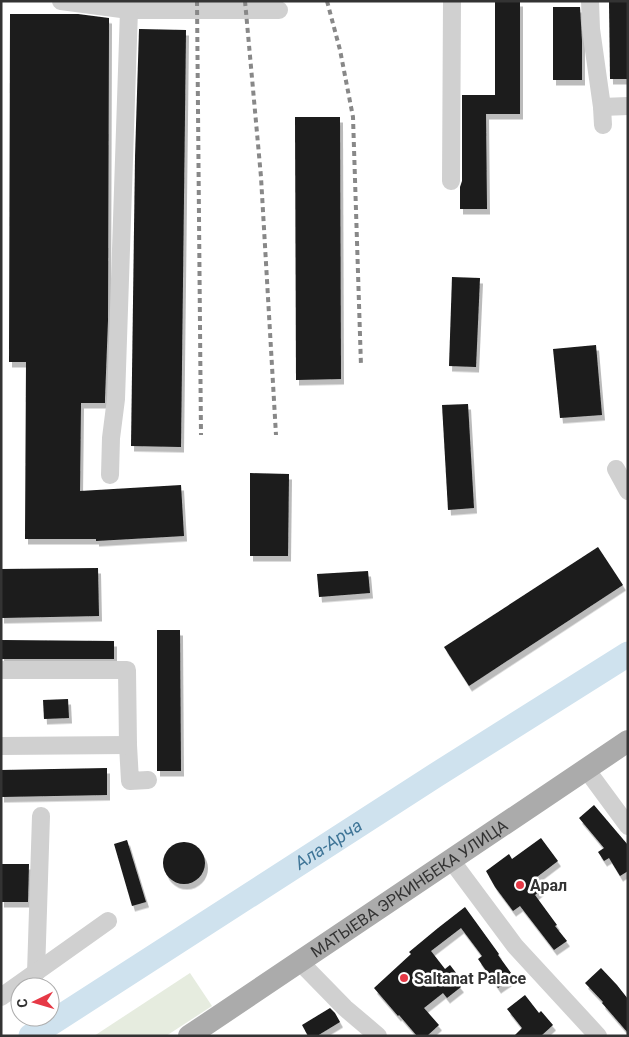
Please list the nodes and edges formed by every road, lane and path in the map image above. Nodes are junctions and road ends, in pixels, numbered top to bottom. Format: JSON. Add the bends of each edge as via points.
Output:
{"nodes":[{"id":1,"x":61,"y":1,"type":"edge"},
{"id":2,"x":452,"y":1,"type":"edge"},
{"id":3,"x":590,"y":1,"type":"edge"},
{"id":4,"x":128,"y":10,"type":"junction"},
{"id":5,"x":279,"y":10,"type":"dead end"},
{"id":6,"x":628,"y":106,"type":"edge"},
{"id":7,"x":602,"y":107,"type":"junction"},
{"id":8,"x":603,"y":125,"type":"dead end"},
{"id":9,"x":451,"y":181,"type":"dead end"},
{"id":10,"x":616,"y":469,"type":"dead end"},
{"id":11,"x":110,"y":475,"type":"dead end"},
{"id":12,"x":628,"y":491,"type":"edge"},
{"id":13,"x":1,"y":670,"type":"edge"},
{"id":14,"x":628,"y":741,"type":"edge"},
{"id":15,"x":128,"y":745,"type":"junction"},
{"id":16,"x":1,"y":746,"type":"edge"},
{"id":17,"x":586,"y":769,"type":"junction"},
{"id":18,"x":148,"y":780,"type":"dead end"},
{"id":19,"x":41,"y":816,"type":"dead end"},
{"id":20,"x":628,"y":826,"type":"edge"},
{"id":21,"x":451,"y":860,"type":"junction"},
{"id":22,"x":108,"y":921,"type":"dead end"},
{"id":23,"x":300,"y":962,"type":"junction"},
{"id":24,"x":36,"y":973,"type":"junction"},
{"id":25,"x":1,"y":997,"type":"edge"},
{"id":26,"x":189,"y":1036,"type":"edge"},
{"id":27,"x":378,"y":1036,"type":"edge"},
{"id":28,"x":598,"y":1036,"type":"edge"}],
"edges":[{"from":1,"to":4,"type":"street"},
{"from":2,"to":9,"type":"street"},
{"from":3,"to":7,"type":"street"},
{"from":4,"to":5,"type":"street"},
{"from":4,"to":11,"type":"street","via":[[116,399]]},
{"from":6,"to":7,"type":"street"},
{"from":7,"to":8,"type":"street"},
{"from":10,"to":12,"type":"street"},
{"from":13,"to":15,"type":"street","via":[[127,670]]},
{"from":14,"to":17,"type":"main road","name":"МАТЫЕВА ЭРКИНБЕКА УЛИЦА"},
{"from":15,"to":16,"type":"street"},
{"from":15,"to":18,"type":"street","via":[[130,781]]},
{"from":17,"to":20,"type":"street"},
{"from":17,"to":21,"type":"main road","name":"МАТЫЕВА ЭРКИНБЕКА УЛИЦА"},
{"from":19,"to":24,"type":"street"},
{"from":21,"to":23,"type":"main road","name":"МАТЫЕВА ЭРКИНБЕКА УЛИЦА"},
{"from":21,"to":28,"type":"street","via":[[515,946]]},
{"from":22,"to":24,"type":"street"},
{"from":23,"to":26,"type":"main road","name":"МАТЫЕВА ЭРКИНБЕКА УЛИЦА"},
{"from":23,"to":27,"type":"street"},
{"from":24,"to":25,"type":"street"}]}
